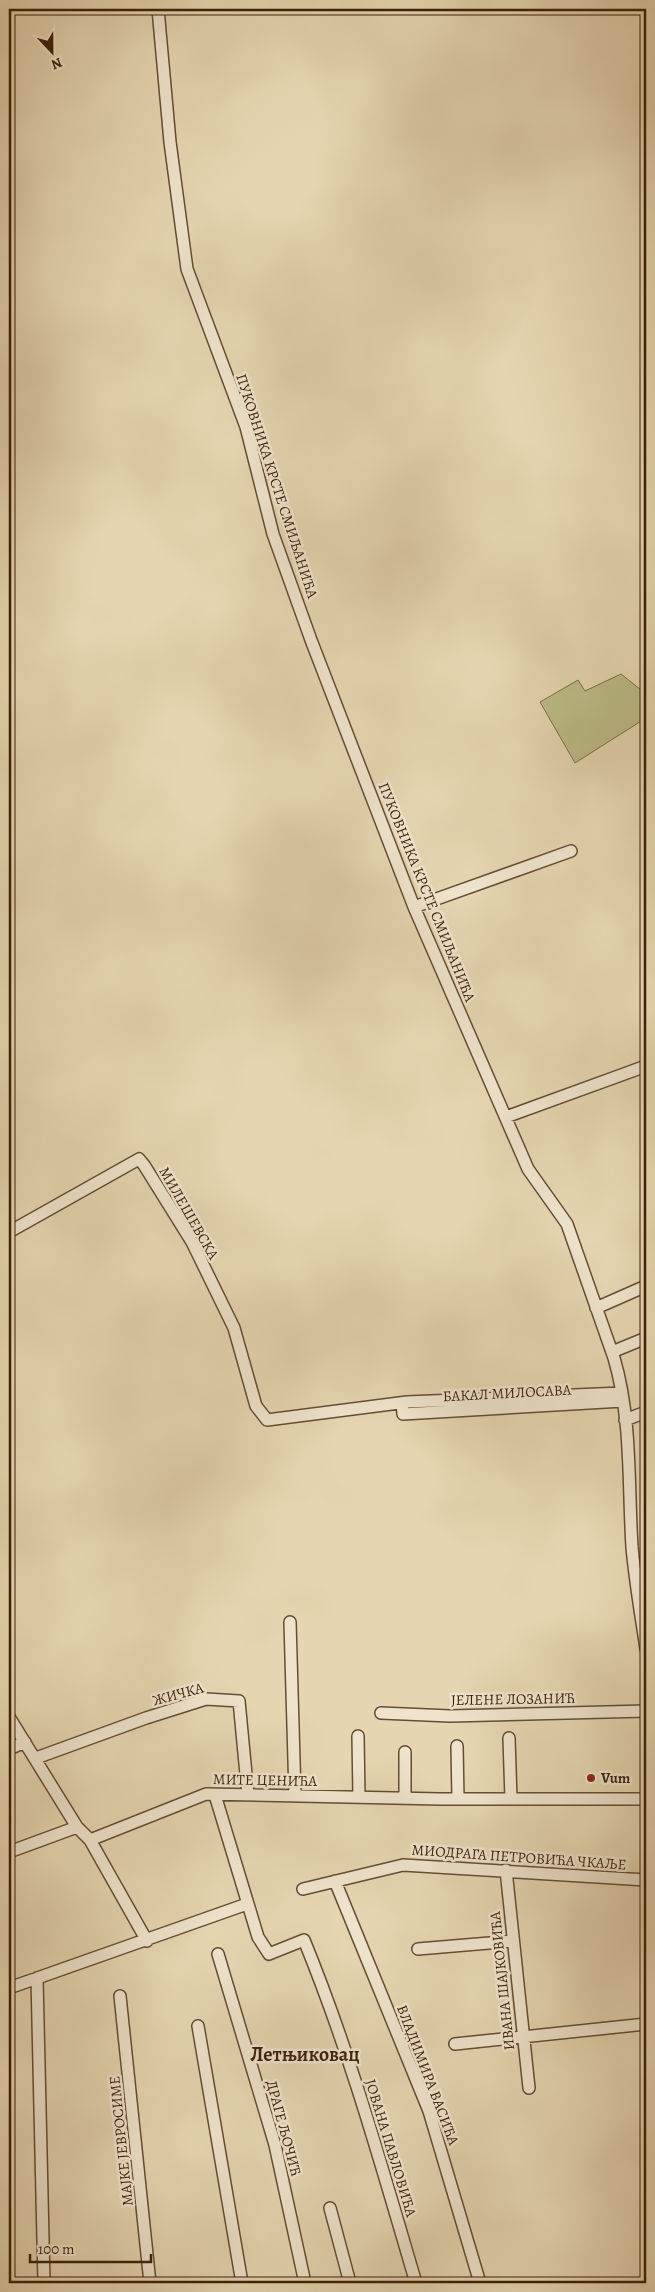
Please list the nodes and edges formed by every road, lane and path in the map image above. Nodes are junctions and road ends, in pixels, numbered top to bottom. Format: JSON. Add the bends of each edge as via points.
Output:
{"nodes":[{"id":1,"x":158,"y":9,"type":"edge"},
{"id":2,"x":571,"y":851,"type":"dead end"},
{"id":3,"x":414,"y":907,"type":"junction"},
{"id":4,"x":646,"y":1066,"type":"edge"},
{"id":5,"x":506,"y":1117,"type":"junction"},
{"id":6,"x":9,"y":1232,"type":"edge"},
{"id":7,"x":646,"y":1286,"type":"edge"},
{"id":8,"x":596,"y":1308,"type":"junction"},
{"id":9,"x":646,"y":1338,"type":"edge"},
{"id":10,"x":612,"y":1352,"type":"junction"},
{"id":11,"x":623,"y":1397,"type":"junction"},
{"id":12,"x":646,"y":1412,"type":"edge"},
{"id":13,"x":267,"y":1420,"type":"joint"},
{"id":14,"x":625,"y":1420,"type":"junction"},
{"id":15,"x":290,"y":1622,"type":"dead end"},
{"id":16,"x":646,"y":1649,"type":"edge"},
{"id":17,"x":646,"y":1711,"type":"edge"},
{"id":18,"x":381,"y":1713,"type":"dead end"},
{"id":19,"x":9,"y":1717,"type":"edge"},
{"id":20,"x":358,"y":1736,"type":"dead end"},
{"id":21,"x":509,"y":1738,"type":"dead end"},
{"id":22,"x":25,"y":1742,"type":"junction"},
{"id":23,"x":457,"y":1746,"type":"dead end"},
{"id":24,"x":9,"y":1749,"type":"edge"},
{"id":25,"x":405,"y":1752,"type":"dead end"},
{"id":26,"x":36,"y":1758,"type":"junction"},
{"id":27,"x":215,"y":1794,"type":"junction"},
{"id":28,"x":248,"y":1795,"type":"junction"},
{"id":29,"x":295,"y":1795,"type":"junction"},
{"id":30,"x":359,"y":1797,"type":"junction"},
{"id":31,"x":406,"y":1798,"type":"junction"},
{"id":32,"x":458,"y":1799,"type":"junction"},
{"id":33,"x":511,"y":1799,"type":"junction"},
{"id":34,"x":646,"y":1799,"type":"edge"},
{"id":35,"x":77,"y":1827,"type":"junction"},
{"id":36,"x":90,"y":1840,"type":"junction"},
{"id":37,"x":9,"y":1852,"type":"edge"},
{"id":38,"x":506,"y":1870,"type":"junction"},
{"id":39,"x":646,"y":1880,"type":"edge"},
{"id":40,"x":335,"y":1881,"type":"junction"},
{"id":41,"x":303,"y":1889,"type":"dead end"},
{"id":42,"x":247,"y":1904,"type":"junction"},
{"id":43,"x":147,"y":1941,"type":"junction"},
{"id":44,"x":513,"y":1941,"type":"junction"},
{"id":45,"x":418,"y":1949,"type":"dead end"},
{"id":46,"x":218,"y":1954,"type":"dead end"},
{"id":47,"x":37,"y":1978,"type":"junction"},
{"id":48,"x":9,"y":1988,"type":"edge"},
{"id":49,"x":120,"y":1996,"type":"dead end"},
{"id":50,"x":646,"y":2024,"type":"edge"},
{"id":51,"x":198,"y":2026,"type":"dead end"},
{"id":52,"x":523,"y":2037,"type":"junction"},
{"id":53,"x":455,"y":2044,"type":"dead end"},
{"id":54,"x":529,"y":2088,"type":"dead end"},
{"id":55,"x":330,"y":2208,"type":"dead end"},
{"id":56,"x":44,"y":2283,"type":"edge"},
{"id":57,"x":150,"y":2283,"type":"edge"},
{"id":58,"x":242,"y":2283,"type":"edge"},
{"id":59,"x":305,"y":2283,"type":"edge"},
{"id":60,"x":350,"y":2283,"type":"edge"},
{"id":61,"x":416,"y":2283,"type":"edge"},
{"id":62,"x":480,"y":2283,"type":"edge"}],
"edges":[{"from":1,"to":3,"type":"street","name":"ПУКОВНИКА КРСТЕ СМИЉАНИЋА","via":[[170,142],[187,269],[246,427],[276,542]]},
{"from":2,"to":3,"type":"street"},
{"from":3,"to":5,"type":"street","name":"ПУКОВНИКА КРСТЕ СМИЉАНИЋА"},
{"from":4,"to":5,"type":"street"},
{"from":5,"to":8,"type":"street","name":"ПУКОВНИКА КРСТЕ СМИЉАНИЋА","via":[[528,1169],[567,1224]]},
{"from":6,"to":13,"type":"street","name":"МИЛЕШЕВСКА","via":[[139,1159],[192,1242],[234,1328],[256,1406]]},
{"from":7,"to":8,"type":"street"},
{"from":8,"to":10,"type":"street","name":"ПУКОВНИКА КРСТЕ СМИЉАНИЋА"},
{"from":9,"to":10,"type":"street"},
{"from":10,"to":11,"type":"street","name":"ПУКОВНИКА КРСТЕ СМИЉАНИЋА"},
{"from":11,"to":13,"type":"street","name":"БАКАЛ МИЛОСАВА","via":[[402,1414],[402,1403]]},
{"from":11,"to":14,"type":"street","name":"ПУКОВНИКА КРСТЕ СМИЉАНИЋА"},
{"from":12,"to":14,"type":"street"},
{"from":14,"to":16,"type":"street","name":"ПУКОВНИКА КРСТЕ СМИЉАНИЋА","via":[[634,1562]]},
{"from":15,"to":29,"type":"street"},
{"from":17,"to":18,"type":"street","name":"ЈЕЛЕНЕ ЛОЗАНИЋ","via":[[450,1716]]},
{"from":19,"to":22,"type":"street"},
{"from":20,"to":30,"type":"street"},
{"from":21,"to":33,"type":"street"},
{"from":22,"to":24,"type":"street"},
{"from":22,"to":26,"type":"street"},
{"from":23,"to":32,"type":"street"},
{"from":25,"to":31,"type":"street"},
{"from":26,"to":28,"type":"street","name":"ЖИЧКА","via":[[206,1699],[239,1701]]},
{"from":26,"to":35,"type":"street"},
{"from":27,"to":28,"type":"street","name":"МИТЕ ЦЕНИЋА"},
{"from":27,"to":36,"type":"street","name":"МИТЕ ЦЕНИЋА","via":[[206,1794]]},
{"from":27,"to":42,"type":"street"},
{"from":28,"to":29,"type":"street","name":"МИТЕ ЦЕНИЋА"},
{"from":29,"to":30,"type":"street","name":"МИТЕ ЦЕНИЋА"},
{"from":30,"to":31,"type":"street","name":"МИТЕ ЦЕНИЋА"},
{"from":31,"to":32,"type":"street","name":"МИТЕ ЦЕНИЋА"},
{"from":32,"to":33,"type":"street","name":"МИТЕ ЦЕНИЋА"},
{"from":33,"to":34,"type":"street","name":"МИТЕ ЦЕНИЋА"},
{"from":35,"to":36,"type":"street"},
{"from":35,"to":37,"type":"street"},
{"from":36,"to":43,"type":"street"},
{"from":38,"to":39,"type":"street","name":"МИОДРАГА ПЕТРОВИЋА ЧКАЉЕ"},
{"from":38,"to":40,"type":"street","name":"МИОДРАГА ПЕТРОВИЋА ЧКАЉЕ","via":[[403,1865]]},
{"from":38,"to":44,"type":"street","name":"ИВАНА ШАЈКОВИЋА"},
{"from":40,"to":41,"type":"street","name":"МИОДРАГА ПЕТРОВИЋА ЧКАЉЕ"},
{"from":40,"to":62,"type":"street","name":"ВЛАДИМИРА ВАСИЋА","via":[[429,2111]]},
{"from":42,"to":43,"type":"street"},
{"from":42,"to":61,"type":"street","name":"ЈОВАНА ПАВЛОВИЋА","via":[[258,1937],[269,1954],[304,1940],[369,2120]]},
{"from":43,"to":47,"type":"street"},
{"from":44,"to":45,"type":"street"},
{"from":44,"to":52,"type":"street","name":"ИВАНА ШАЈКОВИЋА"},
{"from":46,"to":59,"type":"street","name":"ДРАГЕ ЉОЧИЋ","via":[[275,2145]]},
{"from":47,"to":48,"type":"street"},
{"from":47,"to":56,"type":"street"},
{"from":49,"to":57,"type":"street","name":"МАЈКЕ ЈЕВРОСИМЕ"},
{"from":50,"to":52,"type":"street"},
{"from":51,"to":58,"type":"street"},
{"from":52,"to":53,"type":"street"},
{"from":52,"to":54,"type":"street","name":"ИВАНА ШАЈКОВИЋА"},
{"from":55,"to":60,"type":"street"}]}
